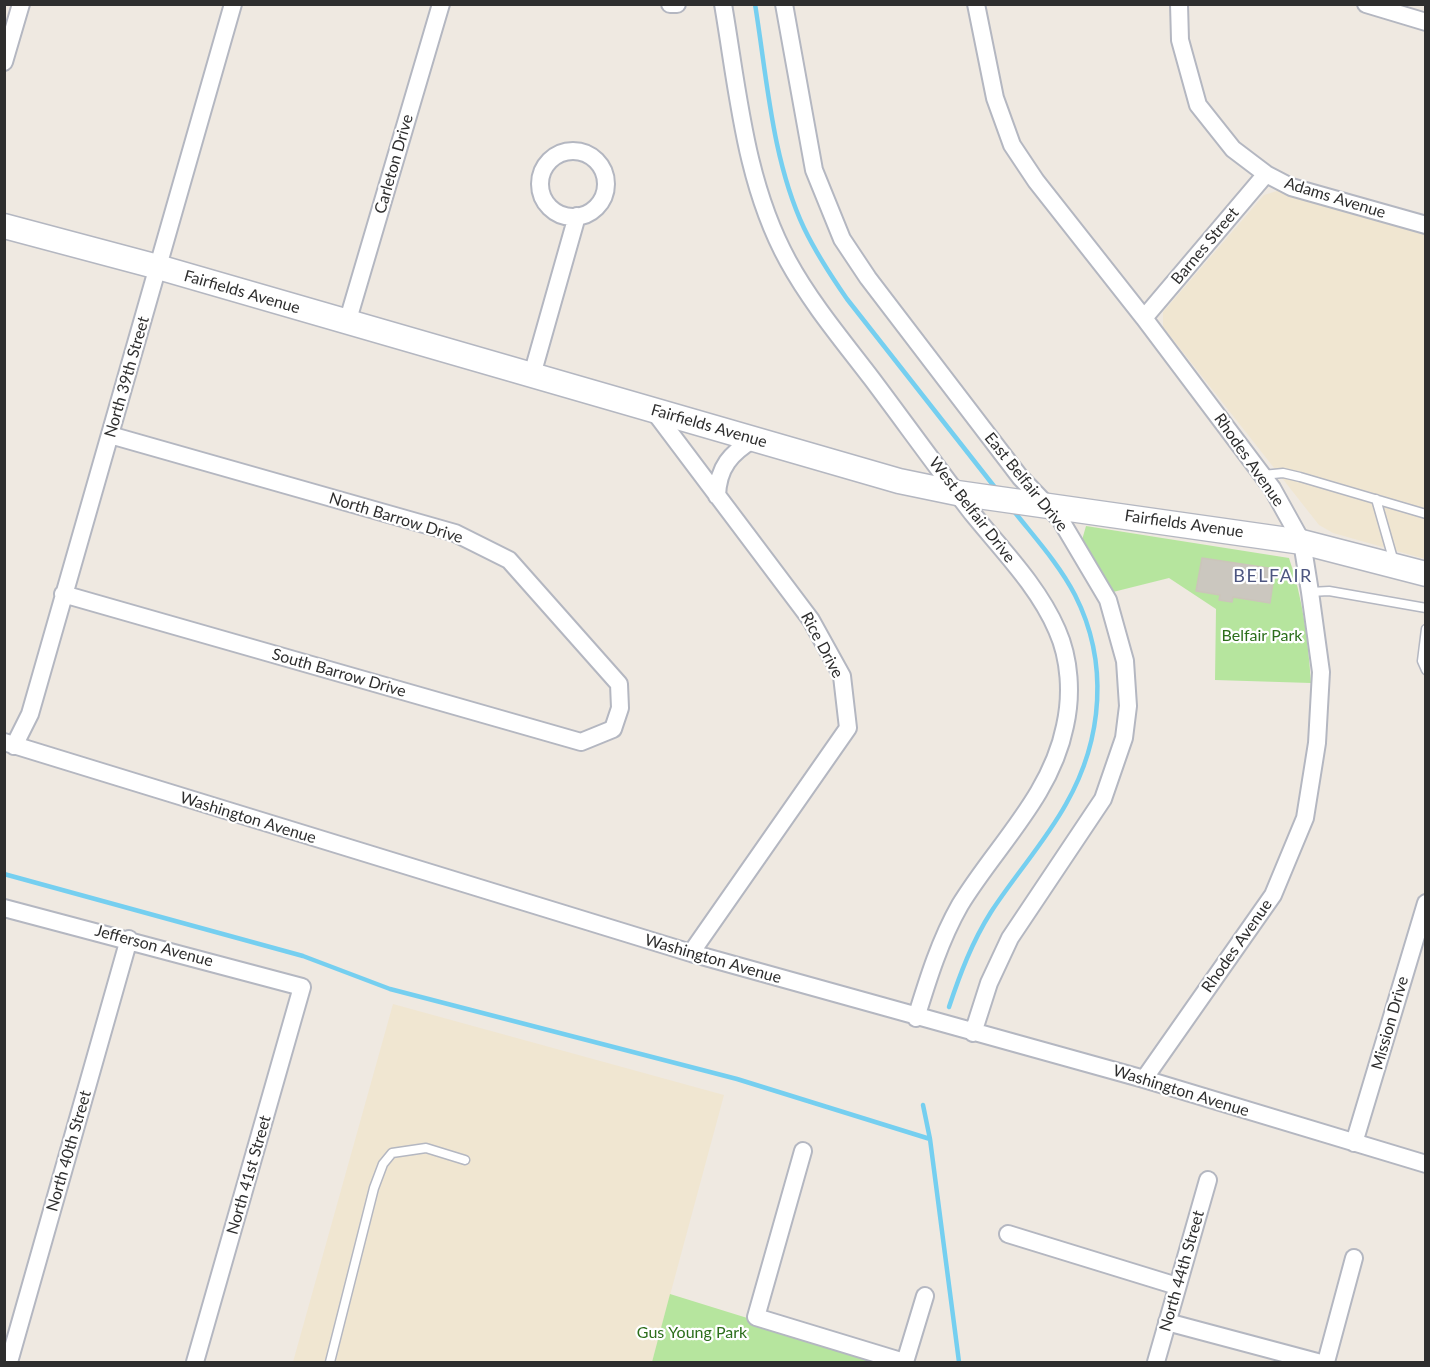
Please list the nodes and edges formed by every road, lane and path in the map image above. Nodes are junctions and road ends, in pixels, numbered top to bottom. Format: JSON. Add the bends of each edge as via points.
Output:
{"nodes":[{"id":1,"x":21,"y":4,"type":"edge"},
{"id":2,"x":233,"y":4,"type":"edge"},
{"id":3,"x":441,"y":4,"type":"edge"},
{"id":4,"x":670,"y":4,"type":"edge"},
{"id":5,"x":677,"y":4,"type":"edge"},
{"id":6,"x":723,"y":4,"type":"edge"},
{"id":7,"x":784,"y":4,"type":"edge"},
{"id":8,"x":976,"y":4,"type":"edge"},
{"id":9,"x":1179,"y":4,"type":"edge"},
{"id":10,"x":1366,"y":4,"type":"edge"},
{"id":11,"x":1425,"y":22,"type":"edge"},
{"id":12,"x":4,"y":62,"type":"edge"},
{"id":13,"x":1266,"y":174,"type":"junction"},
{"id":14,"x":577,"y":216,"type":"dead end"},
{"id":15,"x":1425,"y":225,"type":"edge"},
{"id":16,"x":4,"y":226,"type":"edge"},
{"id":17,"x":158,"y":267,"type":"junction"},
{"id":18,"x":1144,"y":318,"type":"junction"},
{"id":19,"x":347,"y":323,"type":"junction"},
{"id":20,"x":532,"y":375,"type":"junction"},
{"id":21,"x":653,"y":410,"type":"junction"},
{"id":22,"x":110,"y":435,"type":"junction"},
{"id":23,"x":754,"y":439,"type":"junction"},
{"id":24,"x":1262,"y":475,"type":"junction"},
{"id":25,"x":965,"y":494,"type":"junction"},
{"id":26,"x":717,"y":496,"type":"junction"},
{"id":27,"x":1376,"y":499,"type":"junction"},
{"id":28,"x":1037,"y":503,"type":"junction"},
{"id":29,"x":1425,"y":514,"type":"edge"},
{"id":30,"x":1302,"y":542,"type":"junction"},
{"id":31,"x":1396,"y":566,"type":"junction"},
{"id":32,"x":1425,"y":574,"type":"edge"},
{"id":33,"x":1310,"y":592,"type":"junction"},
{"id":34,"x":63,"y":594,"type":"junction"},
{"id":35,"x":1425,"y":608,"type":"edge"},
{"id":36,"x":1425,"y":629,"type":"edge"},
{"id":37,"x":1425,"y":670,"type":"edge"},
{"id":38,"x":613,"y":729,"type":"joint"},
{"id":39,"x":9,"y":744,"type":"edge"},
{"id":40,"x":1425,"y":903,"type":"edge"},
{"id":41,"x":4,"y":908,"type":"edge"},
{"id":42,"x":129,"y":939,"type":"junction"},
{"id":43,"x":691,"y":953,"type":"junction"},
{"id":44,"x":302,"y":987,"type":"joint"},
{"id":45,"x":916,"y":1017,"type":"junction"},
{"id":46,"x":974,"y":1033,"type":"junction"},
{"id":47,"x":1144,"y":1078,"type":"junction"},
{"id":48,"x":1354,"y":1143,"type":"junction"},
{"id":49,"x":803,"y":1150,"type":"dead end"},
{"id":50,"x":465,"y":1160,"type":"dead end"},
{"id":51,"x":1425,"y":1164,"type":"edge"},
{"id":52,"x":1209,"y":1180,"type":"dead end"},
{"id":53,"x":1008,"y":1234,"type":"dead end"},
{"id":54,"x":1354,"y":1258,"type":"dead end"},
{"id":55,"x":1177,"y":1286,"type":"junction"},
{"id":56,"x":925,"y":1296,"type":"dead end"},
{"id":57,"x":1167,"y":1322,"type":"junction"},
{"id":58,"x":9,"y":1362,"type":"edge"},
{"id":59,"x":195,"y":1362,"type":"edge"},
{"id":60,"x":330,"y":1362,"type":"edge"},
{"id":61,"x":904,"y":1362,"type":"edge"},
{"id":62,"x":1156,"y":1362,"type":"edge"},
{"id":63,"x":1317,"y":1362,"type":"edge"},
{"id":64,"x":1326,"y":1362,"type":"edge"}],
"edges":[{"from":1,"to":12,"type":"street"},
{"from":2,"to":17,"type":"street","name":"North 39th Street"},
{"from":3,"to":19,"type":"street","name":"Carleton Drive"},
{"from":4,"to":5,"type":"street"},
{"from":6,"to":25,"type":"street","name":"West Belfair Drive","via":[[748,152],[778,243],[815,304]]},
{"from":7,"to":28,"type":"street","name":"East Belfair Drive","via":[[814,170],[842,239]]},
{"from":8,"to":18,"type":"street","name":"Rhodes Avenue","via":[[995,98],[1012,145]]},
{"from":9,"to":13,"type":"street","name":"Adams Avenue","via":[[1180,40],[1198,105],[1233,149]]},
{"from":10,"to":11,"type":"street"},
{"from":13,"to":15,"type":"street","name":"Adams Avenue","via":[[1291,187]]},
{"from":13,"to":18,"type":"street","name":"Barnes Street"},
{"from":14,"to":20,"type":"street"},
{"from":16,"to":17,"type":"street","name":"Fairfields Avenue"},
{"from":17,"to":19,"type":"street","name":"Fairfields Avenue"},
{"from":17,"to":22,"type":"street","name":"North 39th Street"},
{"from":18,"to":24,"type":"street","name":"Rhodes Avenue"},
{"from":19,"to":20,"type":"street","name":"Fairfields Avenue"},
{"from":20,"to":21,"type":"street","name":"Fairfields Avenue"},
{"from":21,"to":23,"type":"street","name":"Fairfields Avenue"},
{"from":21,"to":26,"type":"street","name":"Rice Drive"},
{"from":22,"to":34,"type":"street","name":"North 39th Street"},
{"from":22,"to":38,"type":"street","name":"North Barrow Drive","via":[[456,533],[509,560],[619,684],[620,708]]},
{"from":23,"to":25,"type":"street","name":"Fairfields Avenue","via":[[898,481]]},
{"from":23,"to":26,"type":"street","via":[[729,458],[720,475]]},
{"from":24,"to":27,"type":"lane","via":[[1292,475]]},
{"from":24,"to":30,"type":"street","name":"Rhodes Avenue"},
{"from":25,"to":28,"type":"street","name":"Fairfields Avenue"},
{"from":25,"to":45,"type":"street","name":"West Belfair Drive","via":[[1049,613],[1064,651],[1069,698],[1065,726],[1051,768],[1032,803],[952,920],[935,957]]},
{"from":26,"to":43,"type":"street","name":"Rice Drive","via":[[811,620],[842,676],[848,728]]},
{"from":27,"to":29,"type":"lane"},
{"from":27,"to":31,"type":"lane"},
{"from":28,"to":30,"type":"street","name":"Fairfields Avenue"},
{"from":28,"to":46,"type":"street","name":"East Belfair Drive","via":[[1060,519],[1101,585],[1125,661],[1128,706],[1116,768],[1103,799],[1010,938],[989,983]]},
{"from":30,"to":31,"type":"street","name":"Fairfields Avenue"},
{"from":30,"to":33,"type":"street","name":"Rhodes Avenue"},
{"from":31,"to":32,"type":"street","name":"Fairfields Avenue"},
{"from":33,"to":35,"type":"lane","via":[[1329,591]]},
{"from":33,"to":47,"type":"street","name":"Rhodes Avenue","via":[[1321,672],[1317,743],[1305,818],[1273,895]]},
{"from":34,"to":38,"type":"street","name":"South Barrow Drive","via":[[581,742]]},
{"from":34,"to":39,"type":"street","name":"North 39th Street","via":[[30,714]]},
{"from":36,"to":37,"type":"lane"},
{"from":39,"to":43,"type":"street","name":"Washington Avenue"},
{"from":40,"to":48,"type":"street","name":"Mission Drive"},
{"from":41,"to":42,"type":"street","name":"Jefferson Avenue"},
{"from":42,"to":44,"type":"street","name":"Jefferson Avenue"},
{"from":42,"to":58,"type":"street","name":"North 40th Street"},
{"from":43,"to":45,"type":"street","name":"Washington Avenue"},
{"from":44,"to":59,"type":"street","name":"North 41st Street"},
{"from":45,"to":46,"type":"street","name":"Washington Avenue"},
{"from":46,"to":47,"type":"street","name":"Washington Avenue"},
{"from":47,"to":48,"type":"street","name":"Washington Avenue"},
{"from":48,"to":51,"type":"street","name":"Washington Avenue"},
{"from":49,"to":61,"type":"street","via":[[756,1317]]},
{"from":50,"to":60,"type":"lane","via":[[426,1148],[392,1153],[383,1164]]},
{"from":52,"to":55,"type":"street","name":"North 44th Street"},
{"from":53,"to":55,"type":"street"},
{"from":54,"to":64,"type":"street"},
{"from":55,"to":57,"type":"street","name":"North 44th Street"},
{"from":56,"to":61,"type":"street"},
{"from":57,"to":62,"type":"street","name":"North 44th Street"},
{"from":57,"to":63,"type":"street"}]}
